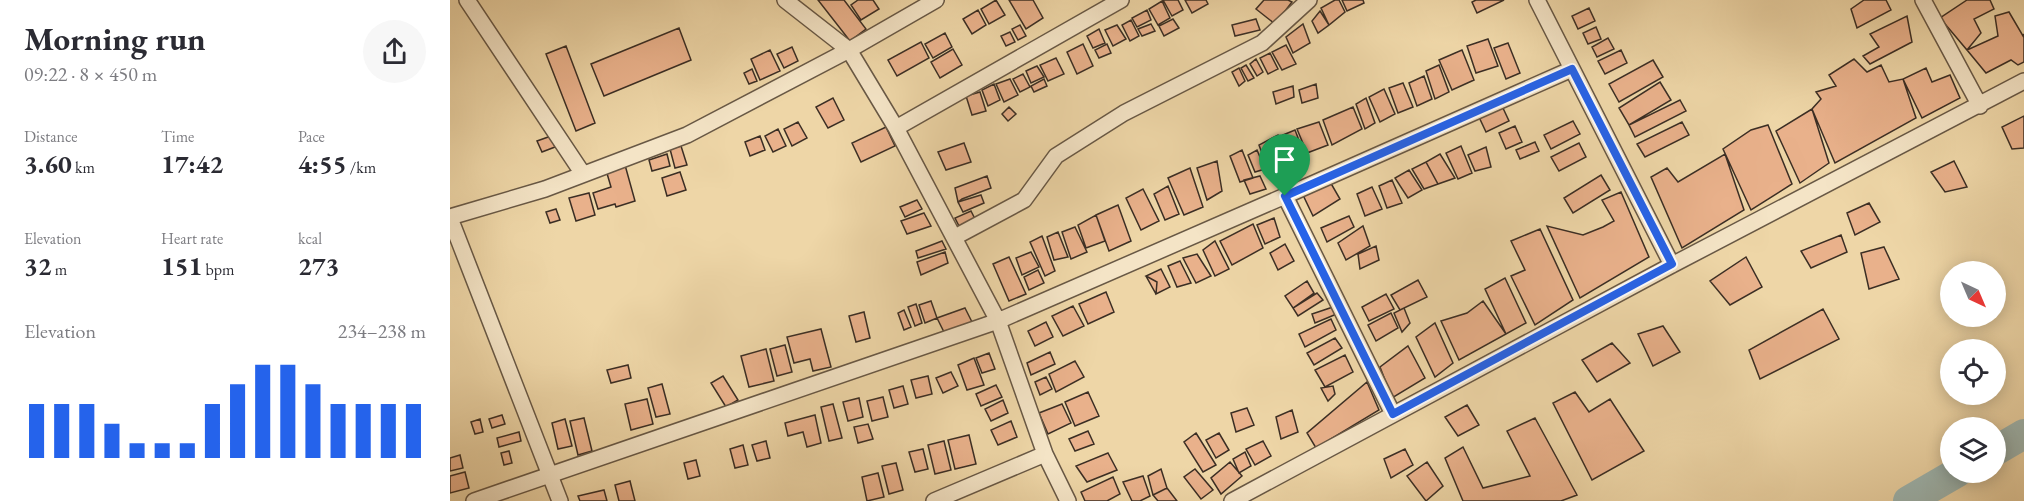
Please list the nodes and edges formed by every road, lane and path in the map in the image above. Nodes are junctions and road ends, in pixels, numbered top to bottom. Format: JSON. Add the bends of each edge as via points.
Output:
{"nodes":[{"id":1,"x":467,"y":0,"type":"edge"},
{"id":2,"x":785,"y":0,"type":"edge"},
{"id":3,"x":936,"y":0,"type":"edge"},
{"id":4,"x":1120,"y":0,"type":"edge"},
{"id":5,"x":1310,"y":0,"type":"edge"},
{"id":6,"x":1537,"y":0,"type":"edge"},
{"id":7,"x":1923,"y":0,"type":"edge"},
{"id":8,"x":849,"y":51,"type":"junction"},
{"id":9,"x":1572,"y":69,"type":"junction"},
{"id":10,"x":2024,"y":81,"type":"edge"},
{"id":11,"x":1980,"y":106,"type":"junction"},
{"id":12,"x":896,"y":128,"type":"junction"},
{"id":13,"x":583,"y":174,"type":"junction"},
{"id":14,"x":1285,"y":196,"type":"junction"},
{"id":15,"x":450,"y":218,"type":"edge"},
{"id":16,"x":955,"y":237,"type":"junction"},
{"id":17,"x":1672,"y":264,"type":"junction"},
{"id":18,"x":998,"y":321,"type":"junction"},
{"id":19,"x":1393,"y":414,"type":"junction"},
{"id":20,"x":1045,"y":454,"type":"junction"},
{"id":21,"x":551,"y":476,"type":"junction"},
{"id":22,"x":474,"y":501,"type":"edge"},
{"id":23,"x":560,"y":501,"type":"edge"},
{"id":24,"x":934,"y":501,"type":"edge"},
{"id":25,"x":1068,"y":501,"type":"edge"},
{"id":26,"x":1232,"y":501,"type":"edge"}],
"edges":[{"from":1,"to":13,"type":"street"},
{"from":2,"to":8,"type":"street"},
{"from":3,"to":8,"type":"street"},
{"from":4,"to":12,"type":"street"},
{"from":5,"to":16,"type":"street","via":[[1262,43],[1124,113],[1056,156],[1024,200]]},
{"from":6,"to":9,"type":"street"},
{"from":7,"to":11,"type":"street"},
{"from":8,"to":12,"type":"street"},
{"from":8,"to":13,"type":"street","via":[[687,135]]},
{"from":9,"to":14,"type":"street"},
{"from":9,"to":17,"type":"street"},
{"from":10,"to":11,"type":"street"},
{"from":11,"to":17,"type":"street"},
{"from":12,"to":16,"type":"street"},
{"from":13,"to":15,"type":"street"},
{"from":14,"to":18,"type":"street"},
{"from":14,"to":19,"type":"street"},
{"from":15,"to":21,"type":"street"},
{"from":16,"to":18,"type":"street"},
{"from":17,"to":19,"type":"street"},
{"from":18,"to":20,"type":"street"},
{"from":18,"to":21,"type":"street"},
{"from":19,"to":26,"type":"street"},
{"from":20,"to":24,"type":"street"},
{"from":20,"to":25,"type":"street"},
{"from":21,"to":22,"type":"street"},
{"from":21,"to":23,"type":"street"}]}
